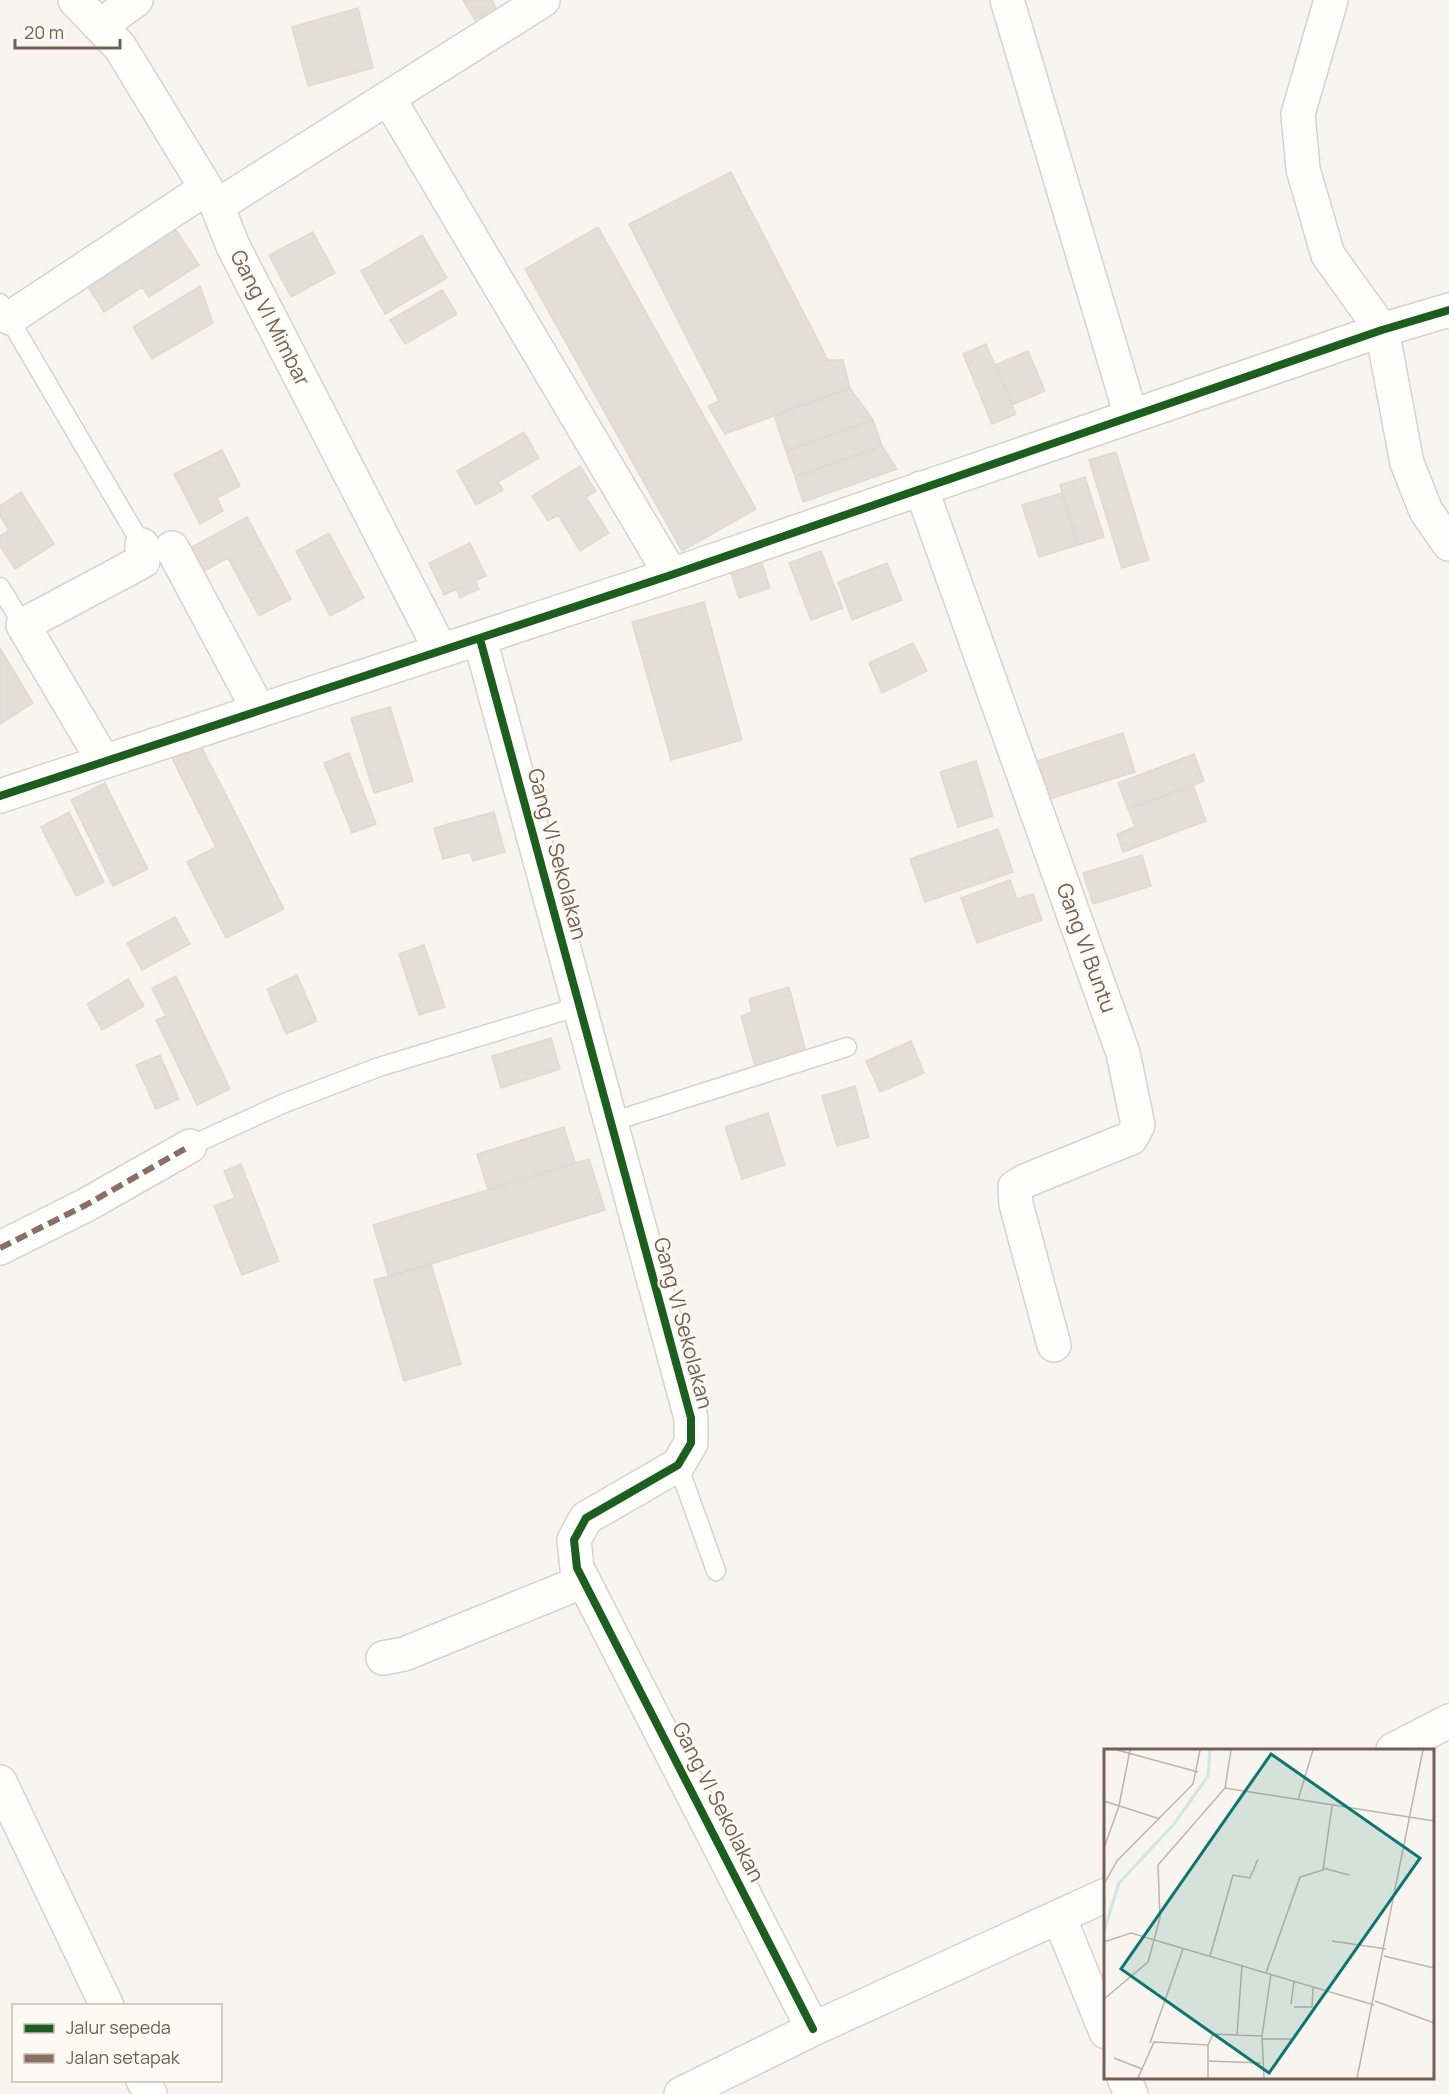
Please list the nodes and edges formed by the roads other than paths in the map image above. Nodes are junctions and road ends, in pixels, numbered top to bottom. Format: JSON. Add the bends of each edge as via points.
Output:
{"nodes":[{"id":1,"x":75,"y":0,"type":"edge"},
{"id":2,"x":136,"y":0,"type":"edge"},
{"id":3,"x":543,"y":0,"type":"edge"},
{"id":4,"x":1007,"y":0,"type":"edge"},
{"id":5,"x":1331,"y":0,"type":"edge"},
{"id":6,"x":101,"y":24,"type":"junction"},
{"id":7,"x":388,"y":99,"type":"junction"},
{"id":8,"x":211,"y":197,"type":"junction"},
{"id":9,"x":5,"y":310,"type":"edge"},
{"id":10,"x":1449,"y":310,"type":"edge"},
{"id":11,"x":1382,"y":330,"type":"junction"},
{"id":12,"x":1131,"y":416,"type":"junction"},
{"id":13,"x":921,"y":488,"type":"junction"},
{"id":14,"x":1449,"y":544,"type":"edge"},
{"id":15,"x":157,"y":546,"type":"junction"},
{"id":16,"x":671,"y":575,"type":"junction"},
{"id":17,"x":0,"y":587,"type":"edge"},
{"id":18,"x":23,"y":625,"type":"junction"},
{"id":19,"x":480,"y":639,"type":"junction"},
{"id":20,"x":441,"y":651,"type":"junction"},
{"id":21,"x":259,"y":711,"type":"junction"},
{"id":22,"x":104,"y":762,"type":"junction"},
{"id":23,"x":0,"y":796,"type":"edge"},
{"id":24,"x":580,"y":1006,"type":"junction"},
{"id":25,"x":847,"y":1047,"type":"dead end"},
{"id":26,"x":611,"y":1122,"type":"junction"},
{"id":27,"x":190,"y":1146,"type":"joint"},
{"id":28,"x":0,"y":1248,"type":"edge"},
{"id":29,"x":1054,"y":1345,"type":"dead end"},
{"id":30,"x":678,"y":1465,"type":"junction"},
{"id":31,"x":716,"y":1571,"type":"dead end"},
{"id":32,"x":584,"y":1581,"type":"junction"},
{"id":33,"x":383,"y":1658,"type":"dead end"},
{"id":34,"x":1449,"y":1721,"type":"edge"},
{"id":35,"x":1394,"y":1749,"type":"edge"},
{"id":36,"x":0,"y":1782,"type":"edge"},
{"id":37,"x":1104,"y":1896,"type":"edge"},
{"id":38,"x":1059,"y":1917,"type":"junction"},
{"id":39,"x":106,"y":2004,"type":"edge"},
{"id":40,"x":1104,"y":2027,"type":"edge"},
{"id":41,"x":813,"y":2029,"type":"junction"},
{"id":42,"x":1124,"y":2079,"type":"edge"},
{"id":43,"x":681,"y":2094,"type":"edge"},
{"id":44,"x":1131,"y":2094,"type":"edge"}],
"edges":[{"from":1,"to":6,"type":"street","name":"Gang VI Mimbar"},
{"from":2,"to":6,"type":"street"},
{"from":3,"to":7,"type":"street"},
{"from":4,"to":12,"type":"street"},
{"from":5,"to":11,"type":"street","via":[[1298,114],[1303,169],[1328,255]]},
{"from":6,"to":8,"type":"street","name":"Gang VI Mimbar","via":[[120,47]]},
{"from":7,"to":8,"type":"street"},
{"from":7,"to":16,"type":"street"},
{"from":8,"to":9,"type":"street"},
{"from":8,"to":20,"type":"street","name":"Gang VI Mimbar"},
{"from":9,"to":15,"type":"lane"},
{"from":10,"to":11,"type":"street"},
{"from":11,"to":12,"type":"street"},
{"from":11,"to":14,"type":"street","via":[[1407,463],[1426,511]]},
{"from":12,"to":13,"type":"street"},
{"from":13,"to":16,"type":"street"},
{"from":13,"to":29,"type":"street","name":"Gang VI Buntu","via":[[1123,1053],[1138,1125],[1131,1138],[1015,1188]]},
{"from":15,"to":18,"type":"street","via":[[143,561]]},
{"from":15,"to":21,"type":"street"},
{"from":16,"to":19,"type":"street"},
{"from":17,"to":18,"type":"lane"},
{"from":18,"to":22,"type":"street"},
{"from":19,"to":20,"type":"street"},
{"from":19,"to":24,"type":"street","name":"Gang VI Sekolakan"},
{"from":20,"to":21,"type":"street"},
{"from":21,"to":22,"type":"street"},
{"from":22,"to":23,"type":"street"},
{"from":24,"to":26,"type":"street","name":"Gang VI Sekolakan"},
{"from":24,"to":27,"type":"lane","via":[[379,1067],[282,1104]]},
{"from":25,"to":26,"type":"lane"},
{"from":26,"to":30,"type":"street","name":"Gang VI Sekolakan","via":[[691,1418],[691,1443]]},
{"from":27,"to":28,"type":"street"},
{"from":30,"to":31,"type":"lane"},
{"from":30,"to":32,"type":"street","name":"Gang VI Sekolakan","via":[[586,1518],[574,1540],[577,1568]]},
{"from":32,"to":33,"type":"street","via":[[404,1654]]},
{"from":32,"to":41,"type":"street","name":"Gang VI Sekolakan"},
{"from":34,"to":35,"type":"street"},
{"from":36,"to":39,"type":"street"},
{"from":37,"to":38,"type":"street"},
{"from":38,"to":40,"type":"street"},
{"from":38,"to":41,"type":"street"},
{"from":41,"to":43,"type":"street"},
{"from":42,"to":44,"type":"street"}]}
